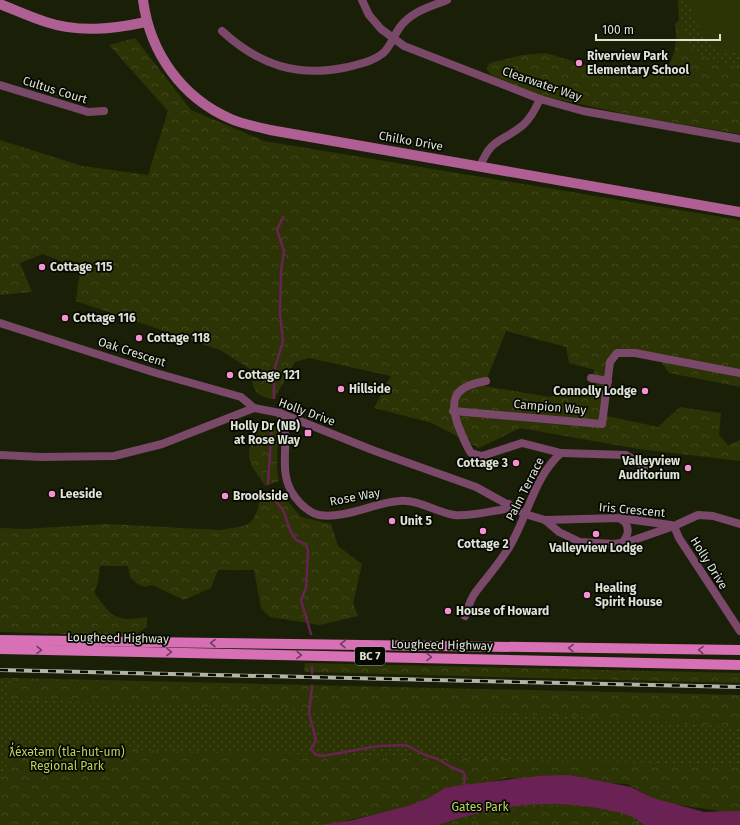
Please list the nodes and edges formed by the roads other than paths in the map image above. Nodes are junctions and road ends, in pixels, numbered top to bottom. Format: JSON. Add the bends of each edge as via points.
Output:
{"nodes":[{"id":1,"x":143,"y":0,"type":"edge"},
{"id":2,"x":362,"y":0,"type":"edge"},
{"id":3,"x":447,"y":0,"type":"edge"},
{"id":4,"x":0,"y":4,"type":"edge"},
{"id":5,"x":146,"y":22,"type":"junction"},
{"id":6,"x":222,"y":31,"type":"dead end"},
{"id":7,"x":393,"y":38,"type":"junction"},
{"id":8,"x":0,"y":86,"type":"edge"},
{"id":9,"x":540,"y":99,"type":"junction"},
{"id":10,"x":104,"y":111,"type":"dead end"},
{"id":11,"x":740,"y":139,"type":"edge"},
{"id":12,"x":480,"y":167,"type":"junction"},
{"id":13,"x":740,"y":212,"type":"edge"},
{"id":14,"x":0,"y":323,"type":"edge"},
{"id":15,"x":740,"y":373,"type":"edge"},
{"id":16,"x":591,"y":378,"type":"dead end"},
{"id":17,"x":486,"y":381,"type":"dead end"},
{"id":18,"x":608,"y":381,"type":"junction"},
{"id":19,"x":254,"y":408,"type":"junction"},
{"id":20,"x":453,"y":411,"type":"junction"},
{"id":21,"x":280,"y":413,"type":"junction"},
{"id":22,"x":561,"y":453,"type":"junction"},
{"id":23,"x":0,"y":454,"type":"edge"},
{"id":24,"x":645,"y":467,"type":"dead end"},
{"id":25,"x":509,"y":504,"type":"junction"},
{"id":26,"x":525,"y":514,"type":"junction"},
{"id":27,"x":619,"y":518,"type":"junction"},
{"id":28,"x":570,"y":519,"type":"junction"},
{"id":29,"x":545,"y":520,"type":"junction"},
{"id":30,"x":740,"y":524,"type":"edge"},
{"id":31,"x":674,"y":526,"type":"junction"},
{"id":32,"x":568,"y":536,"type":"junction"},
{"id":33,"x":622,"y":543,"type":"junction"},
{"id":34,"x":465,"y":616,"type":"dead end"},
{"id":35,"x":740,"y":631,"type":"edge"},
{"id":36,"x":0,"y":640,"type":"edge"},
{"id":37,"x":0,"y":648,"type":"edge"},
{"id":38,"x":740,"y":650,"type":"edge"},
{"id":39,"x":740,"y":665,"type":"edge"}],
"edges":[{"from":1,"to":5,"type":"street","name":"Chilko Drive"},
{"from":2,"to":7,"type":"street","name":"Clearwater Way","via":[[374,22]]},
{"from":3,"to":7,"type":"street","via":[[414,13]]},
{"from":4,"to":5,"type":"street","via":[[60,26],[100,29]]},
{"from":5,"to":12,"type":"street","name":"Chilko Drive","via":[[154,43],[176,79],[201,102],[219,114],[270,130]]},
{"from":6,"to":7,"type":"street","via":[[250,54],[280,66],[305,71],[331,71],[372,60],[384,52]]},
{"from":7,"to":9,"type":"street","name":"Clearwater Way","via":[[416,52]]},
{"from":8,"to":10,"type":"street","name":"Cultus Court","via":[[88,112]]},
{"from":9,"to":11,"type":"street","name":"Clearwater Way","via":[[583,111]]},
{"from":9,"to":12,"type":"street","via":[[525,124],[490,147],[484,154]]},
{"from":12,"to":13,"type":"street","name":"Chilko Drive"},
{"from":14,"to":19,"type":"street","name":"Oak Crescent","via":[[156,373],[241,397]]},
{"from":15,"to":18,"type":"street","name":"Campion Way","via":[[635,353],[617,353],[610,362]]},
{"from":16,"to":18,"type":"street"},
{"from":17,"to":20,"type":"street","via":[[473,383],[457,394]]},
{"from":18,"to":20,"type":"street","name":"Campion Way","via":[[602,424]]},
{"from":19,"to":21,"type":"street","name":"Holly Drive"},
{"from":19,"to":23,"type":"street","via":[[162,444],[114,456],[41,457]]},
{"from":20,"to":22,"type":"street","name":"Palm Terrace","via":[[471,453],[482,456],[522,444]]},
{"from":21,"to":25,"type":"street","name":"Holly Drive","via":[[476,487]]},
{"from":21,"to":25,"type":"street","name":"Rose Way","via":[[287,434],[284,475],[295,497],[317,515],[336,515],[398,501],[416,501],[438,511],[456,515],[506,509]]},
{"from":22,"to":24,"type":"street","via":[[626,455]]},
{"from":22,"to":26,"type":"street","name":"Palm Terrace","via":[[553,459]]},
{"from":25,"to":26,"type":"street","name":"Holly Drive"},
{"from":26,"to":29,"type":"street","name":"Iris Crescent"},
{"from":26,"to":34,"type":"street","name":"Palm Terrace","via":[[502,560],[474,595]]},
{"from":27,"to":28,"type":"street","name":"Iris Crescent"},
{"from":27,"to":31,"type":"street","name":"Iris Crescent"},
{"from":27,"to":33,"type":"street","via":[[625,522],[629,531]]},
{"from":28,"to":29,"type":"street","name":"Iris Crescent"},
{"from":28,"to":32,"type":"street","via":[[564,522]]},
{"from":29,"to":32,"type":"street","name":"Iris Crescent"},
{"from":30,"to":31,"type":"street","via":[[704,515],[686,519]]},
{"from":31,"to":33,"type":"street","name":"Iris Crescent"},
{"from":31,"to":35,"type":"street","name":"Holly Drive","via":[[679,538]]},
{"from":32,"to":33,"type":"street","name":"Iris Crescent","via":[[580,542]]},
{"from":38,"to":36,"type":"main road","name":"Lougheed Highway","number":"BC 7","one_way":true},
{"from":37,"to":39,"type":"main road","name":"Lougheed Highway","number":"BC 7","one_way":true}]}
